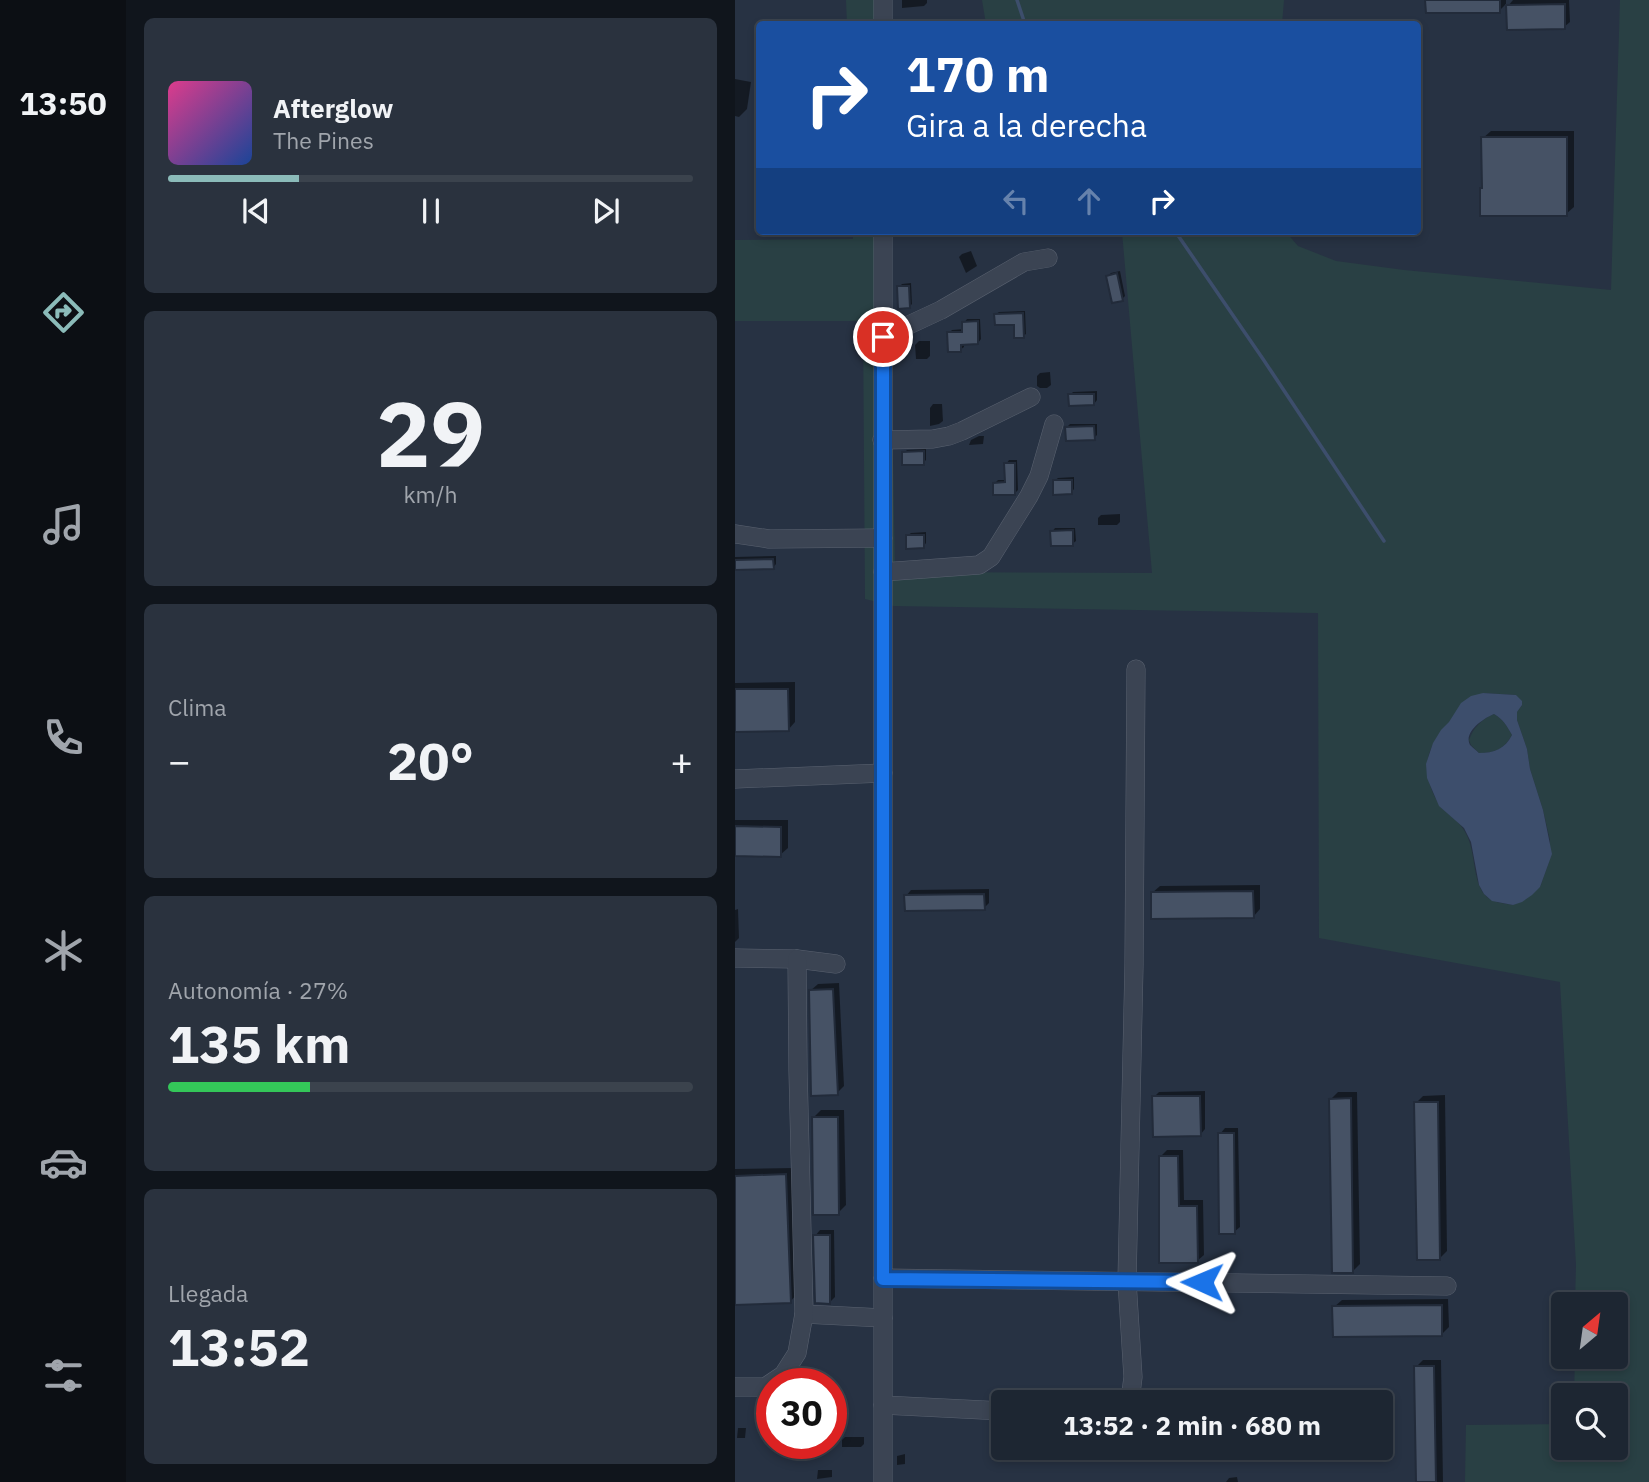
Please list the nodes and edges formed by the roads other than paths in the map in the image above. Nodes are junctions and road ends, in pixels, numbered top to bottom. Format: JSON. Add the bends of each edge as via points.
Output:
{"nodes":[{"id":1,"x":883,"y":0,"type":"edge"},
{"id":2,"x":883,"y":21,"type":"edge"},
{"id":3,"x":883,"y":235,"type":"edge"},
{"id":4,"x":1048,"y":258,"type":"dead end"},
{"id":5,"x":883,"y":337,"type":"junction"},
{"id":6,"x":1031,"y":397,"type":"dead end"},
{"id":7,"x":1054,"y":424,"type":"dead end"},
{"id":8,"x":883,"y":440,"type":"junction"},
{"id":9,"x":735,"y":534,"type":"edge"},
{"id":10,"x":883,"y":538,"type":"junction"},
{"id":11,"x":883,"y":572,"type":"junction"},
{"id":12,"x":1136,"y":668,"type":"dead end"},
{"id":13,"x":883,"y":773,"type":"junction"},
{"id":14,"x":735,"y":779,"type":"edge"},
{"id":15,"x":735,"y":958,"type":"edge"},
{"id":16,"x":797,"y":959,"type":"junction"},
{"id":17,"x":836,"y":964,"type":"dead end"},
{"id":18,"x":883,"y":1279,"type":"junction"},
{"id":19,"x":1127,"y":1281,"type":"junction"},
{"id":20,"x":1447,"y":1286,"type":"dead end"},
{"id":21,"x":804,"y":1314,"type":"junction"},
{"id":22,"x":883,"y":1318,"type":"junction"},
{"id":23,"x":735,"y":1387,"type":"edge"},
{"id":24,"x":1131,"y":1390,"type":"edge"},
{"id":25,"x":883,"y":1405,"type":"junction"},
{"id":26,"x":991,"y":1410,"type":"edge"},
{"id":27,"x":883,"y":1482,"type":"edge"}],
"edges":[{"from":1,"to":2,"type":"street"},
{"from":3,"to":5,"type":"street"},
{"from":4,"to":5,"type":"street","via":[[1024,262]]},
{"from":5,"to":8,"type":"street"},
{"from":6,"to":8,"type":"street","via":[[949,436]]},
{"from":7,"to":11,"type":"street","via":[[1039,476],[991,557],[979,565]]},
{"from":8,"to":10,"type":"street"},
{"from":9,"to":10,"type":"street","via":[[769,540]]},
{"from":10,"to":11,"type":"street"},
{"from":11,"to":13,"type":"street"},
{"from":12,"to":19,"type":"street"},
{"from":13,"to":14,"type":"street"},
{"from":13,"to":18,"type":"street"},
{"from":15,"to":16,"type":"street"},
{"from":16,"to":17,"type":"street"},
{"from":16,"to":21,"type":"street"},
{"from":18,"to":19,"type":"street"},
{"from":18,"to":22,"type":"street"},
{"from":19,"to":20,"type":"street"},
{"from":19,"to":24,"type":"street"},
{"from":21,"to":22,"type":"street"},
{"from":21,"to":23,"type":"street","via":[[797,1353],[783,1376],[765,1387]]},
{"from":22,"to":25,"type":"street"},
{"from":25,"to":26,"type":"street"},
{"from":25,"to":27,"type":"street"}]}
